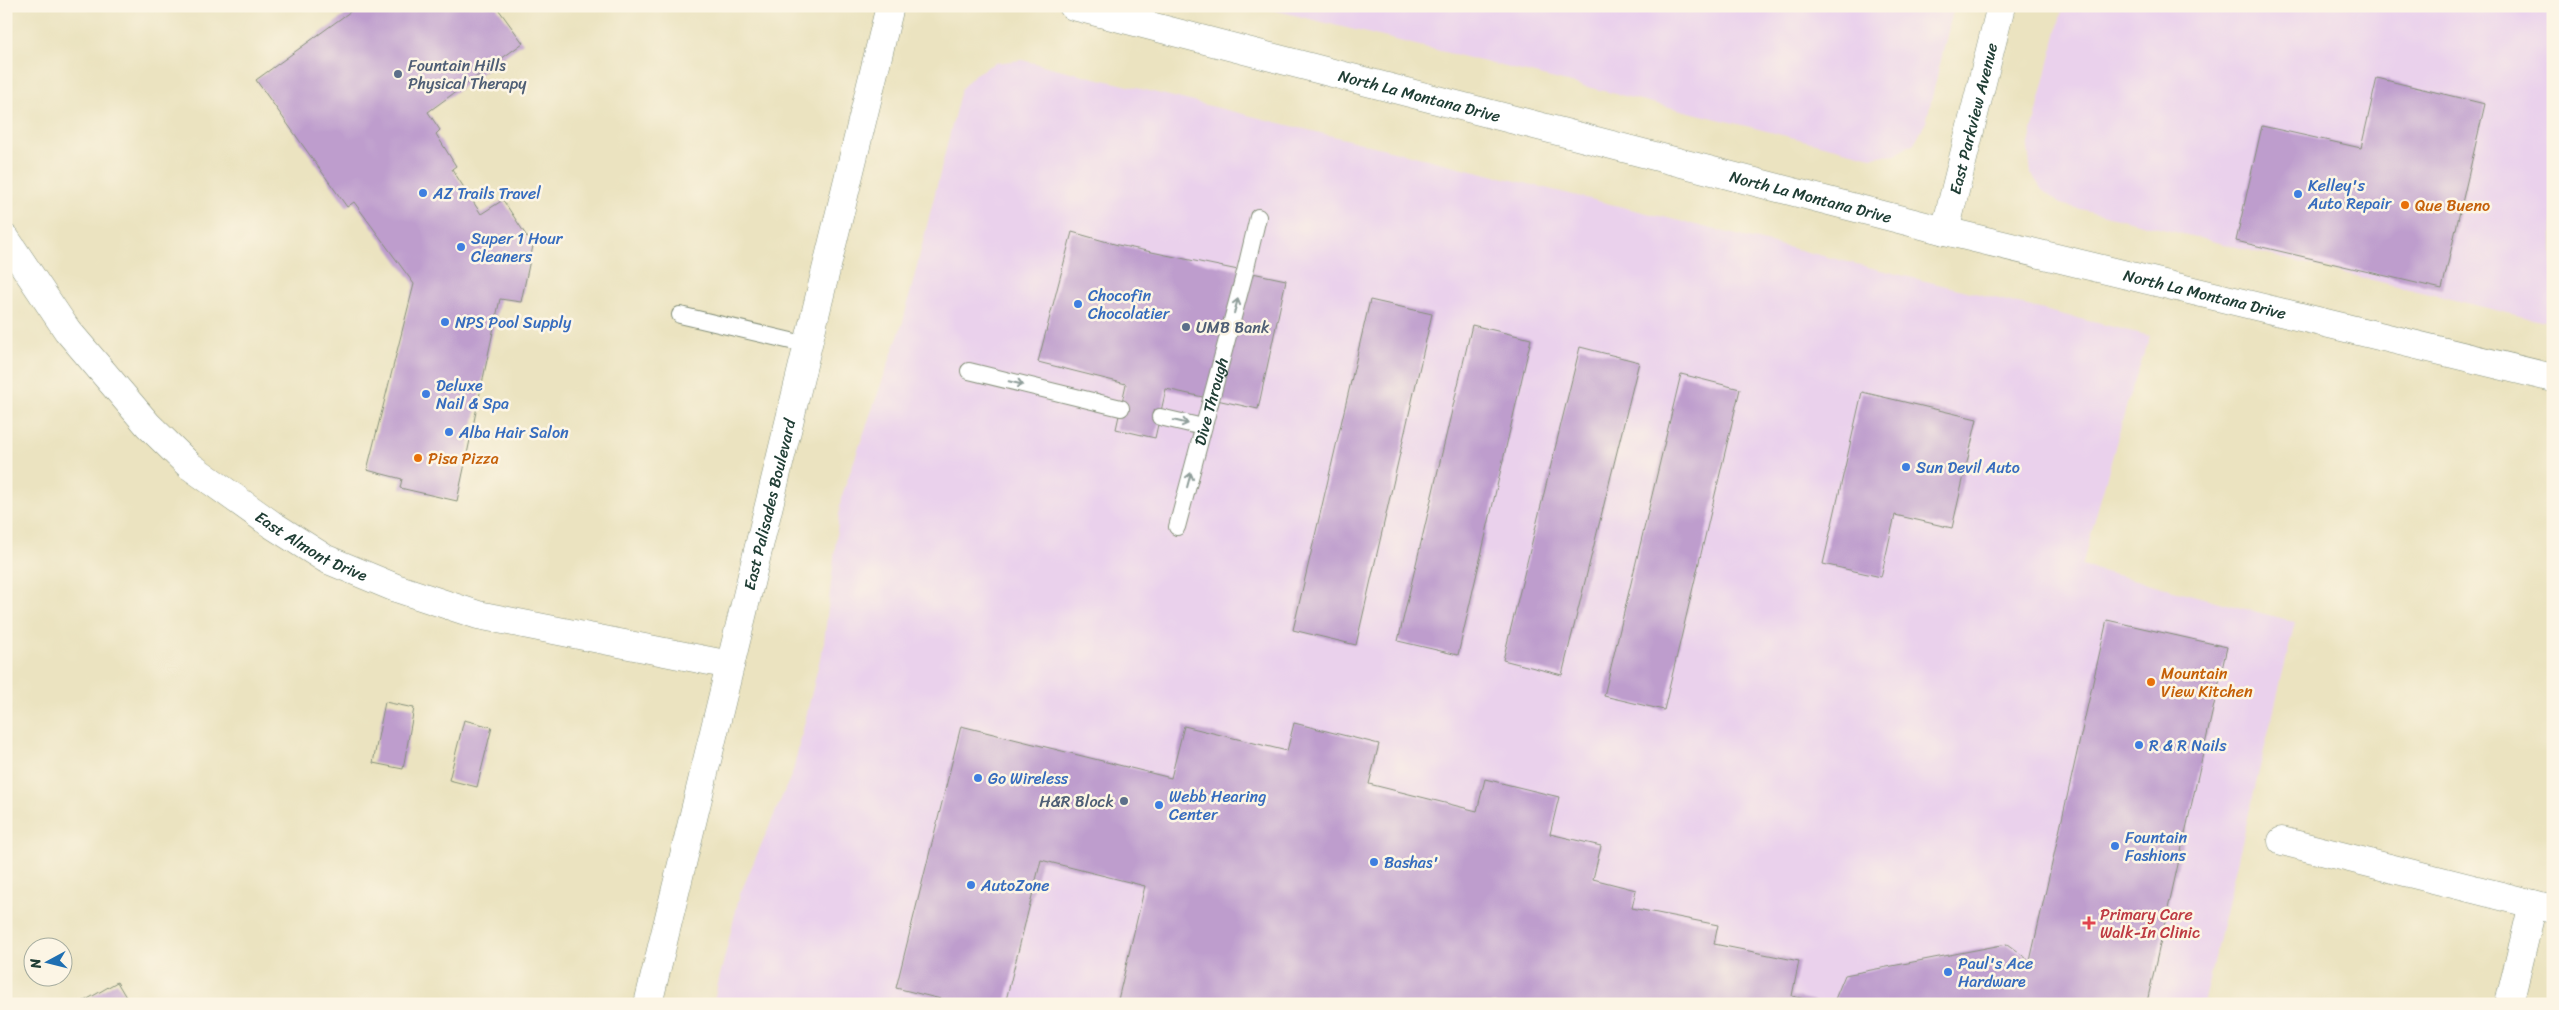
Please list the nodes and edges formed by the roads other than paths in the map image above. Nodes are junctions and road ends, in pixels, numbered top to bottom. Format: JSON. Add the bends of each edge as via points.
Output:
{"nodes":[{"id":1,"x":890,"y":6,"type":"edge"},
{"id":2,"x":1073,"y":6,"type":"edge"},
{"id":3,"x":2001,"y":6,"type":"edge"},
{"id":4,"x":1258,"y":217,"type":"dead end"},
{"id":5,"x":1945,"y":231,"type":"junction"},
{"id":6,"x":6,"y":239,"type":"edge"},
{"id":7,"x":680,"y":315,"type":"dead end"},
{"id":8,"x":808,"y":346,"type":"junction"},
{"id":9,"x":969,"y":371,"type":"dead end"},
{"id":10,"x":2553,"y":378,"type":"edge"},
{"id":11,"x":1120,"y":408,"type":"dead end"},
{"id":12,"x":1160,"y":417,"type":"dead end"},
{"id":13,"x":1203,"y":427,"type":"junction"},
{"id":14,"x":1177,"y":527,"type":"dead end"},
{"id":15,"x":730,"y":665,"type":"junction"},
{"id":16,"x":2282,"y":841,"type":"dead end"},
{"id":17,"x":2543,"y":906,"type":"edge"},
{"id":18,"x":648,"y":1004,"type":"edge"},
{"id":19,"x":2509,"y":1004,"type":"edge"}],
"edges":[{"from":1,"to":8,"type":"street","name":"East Palisades Boulevard"},
{"from":2,"to":5,"type":"street","name":"North La Montana Drive"},
{"from":3,"to":5,"type":"street","name":"East Parkview Avenue"},
{"from":13,"to":4,"type":"lane","name":"Dive Through","one_way":true},
{"from":5,"to":10,"type":"street","name":"North La Montana Drive"},
{"from":6,"to":15,"type":"street","name":"East Almont Drive","via":[[68,330],[148,425],[190,466],[326,559],[396,588],[478,615]]},
{"from":7,"to":8,"type":"lane"},
{"from":8,"to":15,"type":"street","name":"East Palisades Boulevard"},
{"from":9,"to":11,"type":"lane","one_way":true},
{"from":12,"to":13,"type":"lane","one_way":true},
{"from":14,"to":13,"type":"lane","name":"Dive Through","one_way":true},
{"from":15,"to":18,"type":"street","name":"East Palisades Boulevard"},
{"from":16,"to":17,"type":"street"},
{"from":17,"to":19,"type":"street"}]}
